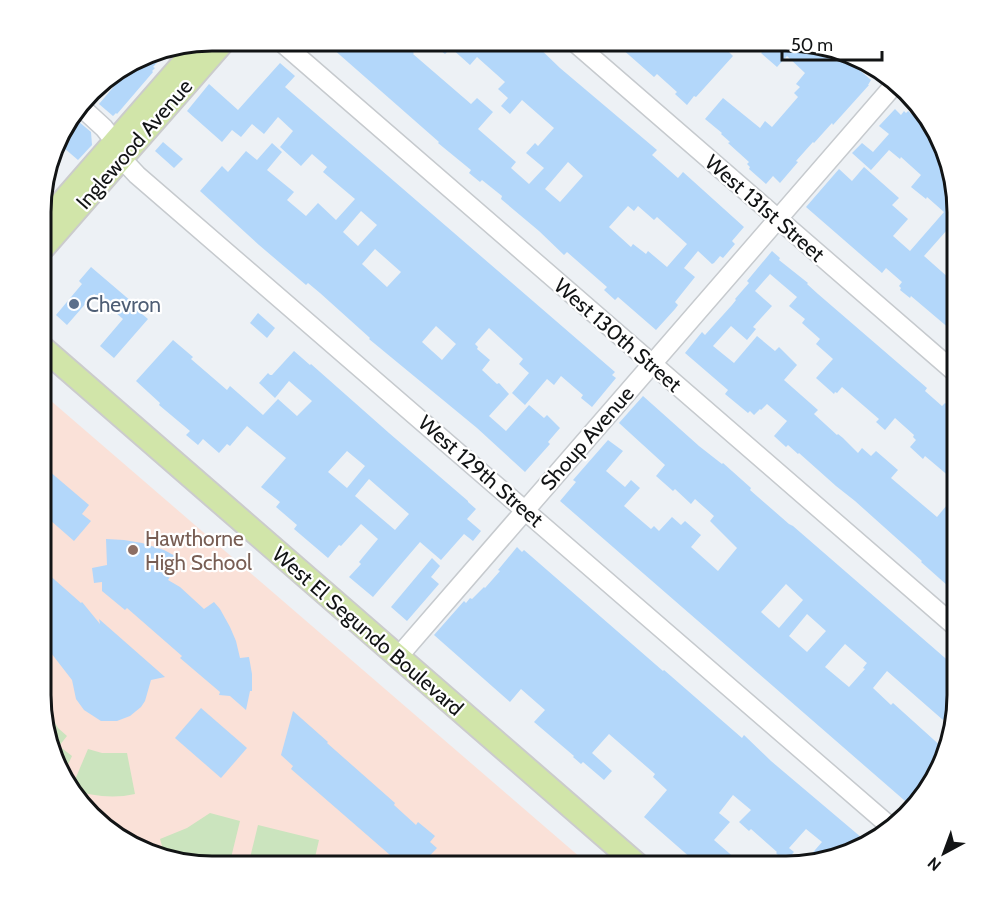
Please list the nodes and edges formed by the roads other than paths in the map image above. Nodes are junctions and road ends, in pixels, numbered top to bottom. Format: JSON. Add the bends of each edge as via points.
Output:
{"nodes":[{"id":1,"x":214,"y":51,"type":"edge"},
{"id":2,"x":293,"y":51,"type":"edge"},
{"id":3,"x":584,"y":51,"type":"edge"},
{"id":4,"x":195,"y":52,"type":"edge"},
{"id":5,"x":890,"y":89,"type":"edge"},
{"id":6,"x":86,"y":112,"type":"edge"},
{"id":7,"x":119,"y":151,"type":"junction"},
{"id":8,"x":51,"y":217,"type":"edge"},
{"id":9,"x":778,"y":220,"type":"junction"},
{"id":10,"x":51,"y":238,"type":"edge"},
{"id":11,"x":51,"y":355,"type":"edge"},
{"id":12,"x":652,"y":364,"type":"junction"},
{"id":13,"x":947,"y":365,"type":"edge"},
{"id":14,"x":525,"y":509,"type":"junction"},
{"id":15,"x":947,"y":619,"type":"edge"},
{"id":16,"x":398,"y":657,"type":"junction"},
{"id":17,"x":885,"y":822,"type":"edge"},
{"id":18,"x":627,"y":856,"type":"edge"}],
"edges":[{"from":1,"to":7,"type":"main road","name":"Inglewood Avenue"},
{"from":2,"to":12,"type":"street","name":"West 130th Street"},
{"from":3,"to":9,"type":"street","name":"West 131st Street"},
{"from":4,"to":7,"type":"main road","name":"Inglewood Avenue"},
{"from":5,"to":9,"type":"street","name":"Shoup Avenue"},
{"from":6,"to":7,"type":"street","name":"West 129th Street","via":[[104,128]]},
{"from":7,"to":8,"type":"main road","name":"Inglewood Avenue"},
{"from":7,"to":10,"type":"main road","name":"Inglewood Avenue"},
{"from":7,"to":14,"type":"street","name":"West 129th Street","via":[[137,175]]},
{"from":9,"to":12,"type":"street","name":"Shoup Avenue"},
{"from":9,"to":13,"type":"street","name":"West 131st Street"},
{"from":11,"to":16,"type":"main road","name":"West El Segundo Boulevard"},
{"from":12,"to":14,"type":"street","name":"Shoup Avenue"},
{"from":12,"to":15,"type":"street","name":"West 130th Street"},
{"from":14,"to":16,"type":"street","name":"Shoup Avenue"},
{"from":14,"to":17,"type":"street","name":"West 129th Street"},
{"from":16,"to":18,"type":"main road","name":"West El Segundo Boulevard"}]}
